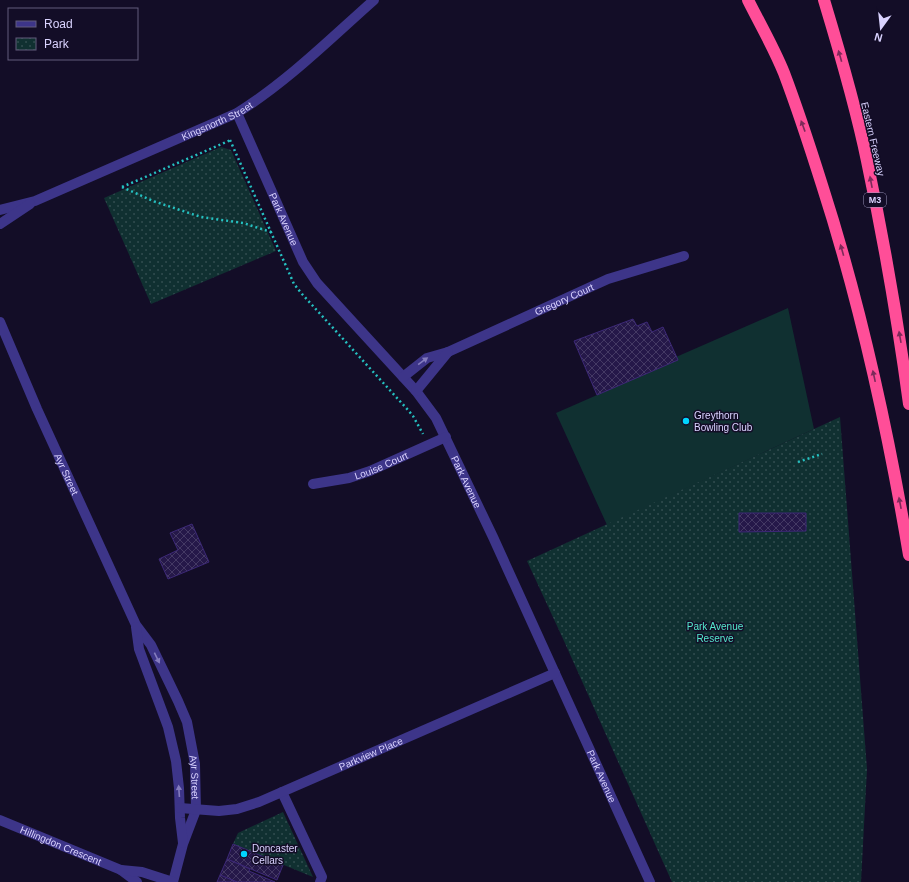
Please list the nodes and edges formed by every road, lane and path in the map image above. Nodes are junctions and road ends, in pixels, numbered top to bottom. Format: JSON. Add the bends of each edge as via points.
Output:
{"nodes":[{"id":1,"x":374,"y":0,"type":"edge"},
{"id":2,"x":748,"y":0,"type":"edge"},
{"id":3,"x":824,"y":0,"type":"edge"},
{"id":4,"x":237,"y":113,"type":"junction"},
{"id":5,"x":247,"y":135,"type":"junction"},
{"id":6,"x":230,"y":140,"type":"junction"},
{"id":7,"x":34,"y":201,"type":"junction"},
{"id":8,"x":0,"y":210,"type":"edge"},
{"id":9,"x":0,"y":224,"type":"edge"},
{"id":10,"x":271,"y":232,"type":"junction"},
{"id":11,"x":684,"y":256,"type":"dead end"},
{"id":12,"x":0,"y":322,"type":"edge"},
{"id":13,"x":448,"y":352,"type":"junction"},
{"id":14,"x":403,"y":377,"type":"junction"},
{"id":15,"x":416,"y":391,"type":"junction"},
{"id":16,"x":909,"y":404,"type":"edge"},
{"id":17,"x":446,"y":437,"type":"junction"},
{"id":18,"x":429,"y":445,"type":"junction"},
{"id":19,"x":822,"y":454,"type":"dead end"},
{"id":20,"x":798,"y":462,"type":"dead end"},
{"id":21,"x":313,"y":484,"type":"dead end"},
{"id":22,"x":909,"y":555,"type":"edge"},
{"id":23,"x":136,"y":625,"type":"junction"},
{"id":24,"x":555,"y":673,"type":"junction"},
{"id":25,"x":282,"y":792,"type":"junction"},
{"id":26,"x":180,"y":808,"type":"junction"},
{"id":27,"x":196,"y":810,"type":"junction"},
{"id":28,"x":0,"y":820,"type":"edge"},
{"id":29,"x":183,"y":844,"type":"junction"},
{"id":30,"x":121,"y":870,"type":"junction"},
{"id":31,"x":137,"y":882,"type":"edge"},
{"id":32,"x":173,"y":882,"type":"edge"},
{"id":33,"x":320,"y":882,"type":"edge"},
{"id":34,"x":650,"y":882,"type":"edge"}],
"edges":[{"from":1,"to":4,"type":"street","name":"Kingsnorth Street","via":[[279,83]]},
{"from":22,"to":2,"type":"highway","one_way":true,"via":[[870,357],[839,239],[808,140],[783,72]]},
{"from":16,"to":3,"type":"highway","name":"Eastern Freeway","number":"M3","one_way":true,"via":[[901,340],[867,160]]},
{"from":4,"to":5,"type":"street","name":"Park Avenue"},
{"from":4,"to":7,"type":"street","name":"Kingsnorth Street"},
{"from":5,"to":6,"type":"path"},
{"from":5,"to":14,"type":"street","name":"Park Avenue","via":[[310,274],[326,295]]},
{"from":6,"to":10,"type":"path"},
{"from":6,"to":10,"type":"path","via":[[122,187],[152,201],[201,217],[242,223]]},
{"from":7,"to":8,"type":"street","name":"Kingsnorth Street"},
{"from":7,"to":9,"type":"street","name":"Kingsnorth Street"},
{"from":10,"to":18,"type":"path","via":[[294,284],[413,416]]},
{"from":11,"to":13,"type":"street","name":"Gregory Court","via":[[608,278]]},
{"from":12,"to":23,"type":"street","name":"Ayr Street"},
{"from":14,"to":13,"type":"street","name":"Gregory Court","one_way":true,"via":[[427,358]]},
{"from":13,"to":15,"type":"street","name":"Gregory Court"},
{"from":14,"to":15,"type":"street","name":"Park Avenue"},
{"from":15,"to":17,"type":"street","name":"Park Avenue","via":[[436,418]]},
{"from":17,"to":18,"type":"street","name":"Louise Court"},
{"from":17,"to":24,"type":"street","name":"Park Avenue"},
{"from":18,"to":21,"type":"street","name":"Louise Court","via":[[370,471],[349,478]]},
{"from":19,"to":20,"type":"path"},
{"from":26,"to":23,"type":"street","name":"Ayr Street","one_way":true,"via":[[176,761],[168,727],[139,649]]},
{"from":23,"to":27,"type":"street","name":"Ayr Street","one_way":true,"via":[[151,645],[187,722],[195,764]]},
{"from":24,"to":25,"type":"street","name":"Parkview Place"},
{"from":24,"to":34,"type":"street","name":"Park Avenue"},
{"from":25,"to":27,"type":"street","name":"Parkview Place","via":[[237,808],[219,811]]},
{"from":25,"to":33,"type":"street","via":[[322,877]]},
{"from":26,"to":27,"type":"street","name":"Parkview Place"},
{"from":26,"to":29,"type":"street","name":"Ayr Street"},
{"from":27,"to":29,"type":"street","name":"Ayr Street"},
{"from":28,"to":30,"type":"street","name":"Hillingdon Crescent"},
{"from":29,"to":32,"type":"street","name":"Ayr Street"},
{"from":30,"to":31,"type":"street","name":"Hillingdon Crescent"},
{"from":30,"to":32,"type":"street","name":"Hillingdon Crescent","via":[[142,872]]}]}
